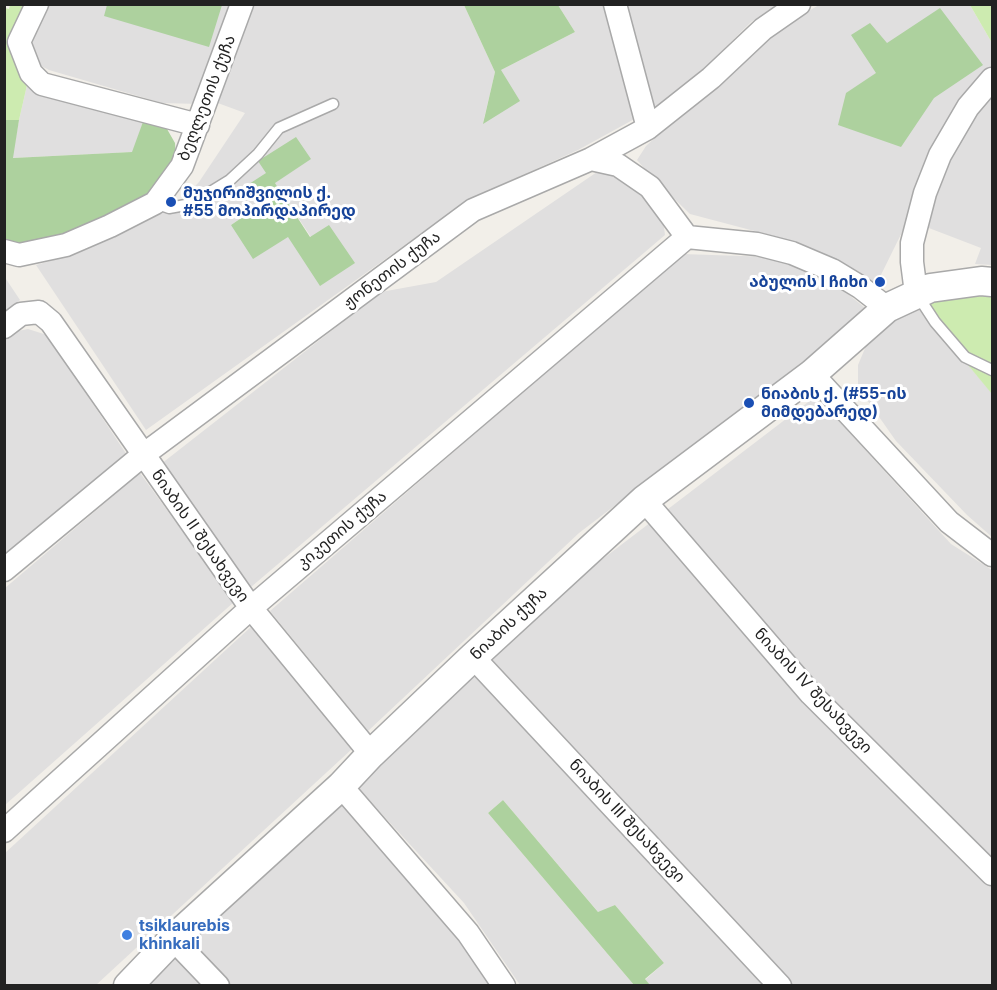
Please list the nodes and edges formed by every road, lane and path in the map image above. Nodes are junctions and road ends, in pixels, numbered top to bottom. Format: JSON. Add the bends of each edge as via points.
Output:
{"nodes":[{"id":1,"x":38,"y":4,"type":"edge"},
{"id":2,"x":242,"y":4,"type":"edge"},
{"id":3,"x":249,"y":4,"type":"edge"},
{"id":4,"x":615,"y":4,"type":"edge"},
{"id":5,"x":799,"y":4,"type":"edge"},
{"id":6,"x":232,"y":32,"type":"junction"},
{"id":7,"x":993,"y":79,"type":"edge"},
{"id":8,"x":333,"y":104,"type":"dead end"},
{"id":9,"x":198,"y":125,"type":"junction"},
{"id":10,"x":648,"y":128,"type":"junction"},
{"id":11,"x":591,"y":159,"type":"junction"},
{"id":12,"x":155,"y":203,"type":"junction"},
{"id":13,"x":687,"y":237,"type":"junction"},
{"id":14,"x":4,"y":251,"type":"edge"},
{"id":15,"x":993,"y":282,"type":"edge"},
{"id":16,"x":916,"y":293,"type":"junction"},
{"id":17,"x":887,"y":308,"type":"junction"},
{"id":18,"x":4,"y":327,"type":"edge"},
{"id":19,"x":993,"y":370,"type":"edge"},
{"id":20,"x":812,"y":374,"type":"junction"},
{"id":21,"x":143,"y":455,"type":"junction"},
{"id":22,"x":644,"y":500,"type":"junction"},
{"id":23,"x":993,"y":555,"type":"edge"},
{"id":24,"x":4,"y":570,"type":"edge"},
{"id":25,"x":251,"y":608,"type":"junction"},
{"id":26,"x":473,"y":657,"type":"junction"},
{"id":27,"x":371,"y":754,"type":"junction"},
{"id":28,"x":341,"y":786,"type":"junction"},
{"id":29,"x":4,"y":831,"type":"edge"},
{"id":30,"x":990,"y":865,"type":"edge"},
{"id":31,"x":173,"y":939,"type":"junction"},
{"id":32,"x":128,"y":986,"type":"edge"},
{"id":33,"x":218,"y":986,"type":"edge"},
{"id":34,"x":504,"y":986,"type":"edge"},
{"id":35,"x":780,"y":986,"type":"edge"}],
"edges":[{"from":1,"to":9,"type":"street","via":[[19,42],[31,73],[42,84]]},
{"from":2,"to":6,"type":"street","name":"ბეღლეთის ქუჩა"},
{"from":3,"to":6,"type":"lane"},
{"from":4,"to":10,"type":"street"},
{"from":5,"to":10,"type":"street","name":"ჟონეთის ქუჩა","via":[[763,29],[711,78]]},
{"from":6,"to":9,"type":"street","name":"ბეღლეთის ქუჩა"},
{"from":7,"to":16,"type":"street","via":[[968,107],[940,155],[925,193],[912,243]]},
{"from":8,"to":12,"type":"lane","via":[[279,128],[230,180],[191,204],[169,208]]},
{"from":9,"to":12,"type":"street","name":"ბეღლეთის ქუჩა","via":[[182,166]]},
{"from":10,"to":11,"type":"street","name":"ჟონეთის ქუჩა"},
{"from":11,"to":13,"type":"street","via":[[618,165],[650,187]]},
{"from":11,"to":21,"type":"street","name":"ჟონეთის ქუჩა","via":[[473,210]]},
{"from":12,"to":14,"type":"street","name":"ბეღლეთის ქუჩა","via":[[66,245],[19,255]]},
{"from":13,"to":17,"type":"street","via":[[757,244],[792,253],[832,270]]},
{"from":13,"to":25,"type":"street","name":"კიკეთის ქუჩა"},
{"from":15,"to":16,"type":"street","name":"ნიაბის ქუჩა"},
{"from":16,"to":17,"type":"street","name":"ნიაბის ქუჩა"},
{"from":16,"to":19,"type":"lane","via":[[965,357]]},
{"from":17,"to":20,"type":"street","name":"ნიაბის ქუჩა"},
{"from":18,"to":21,"type":"street","name":"ნიაბის II შესახვევი","via":[[21,314],[39,312],[51,322]]},
{"from":20,"to":22,"type":"street","name":"ნიაბის ქუჩა"},
{"from":20,"to":23,"type":"street","via":[[950,522]]},
{"from":21,"to":24,"type":"street","name":"ჟონეთის ქუჩა"},
{"from":21,"to":25,"type":"street","name":"ნიაბის II შესახვევი"},
{"from":22,"to":26,"type":"street","name":"ნიაბის ქუჩა"},
{"from":22,"to":30,"type":"street","name":"ნიაბის IV შესახვევი","via":[[811,694]]},
{"from":25,"to":27,"type":"street","name":"ნიაბის II შესახვევი"},
{"from":25,"to":29,"type":"street","name":"კიკეთის ქუჩა"},
{"from":26,"to":27,"type":"street","name":"ნიაბის ქუჩა"},
{"from":26,"to":35,"type":"street","name":"ნიაბის III შესახვევი"},
{"from":27,"to":28,"type":"street","name":"ნიაბის ქუჩა"},
{"from":28,"to":31,"type":"street","name":"ნიაბის ქუჩა"},
{"from":28,"to":34,"type":"street","via":[[468,933]]},
{"from":31,"to":32,"type":"street","name":"ნიაბის ქუჩა"},
{"from":31,"to":33,"type":"street"}]}
